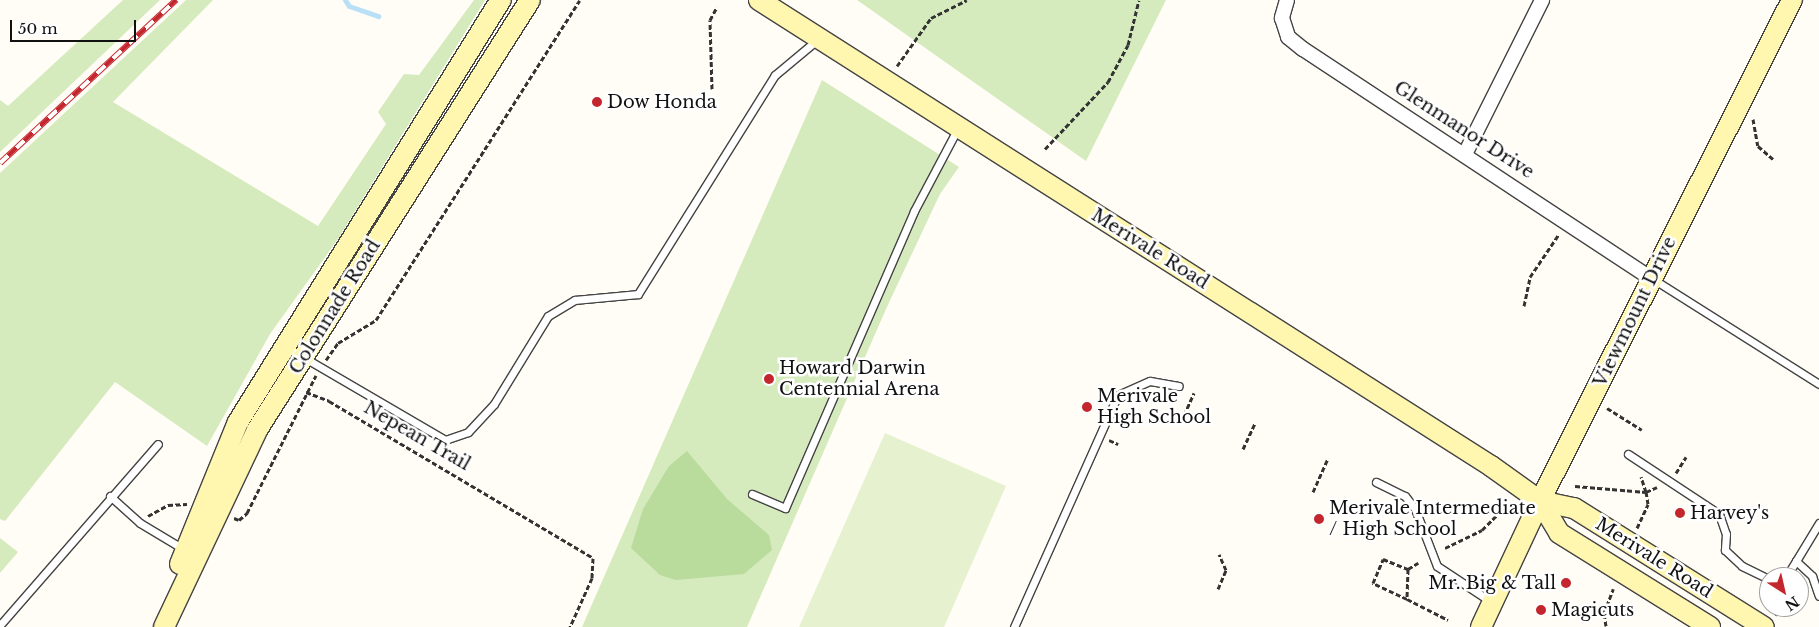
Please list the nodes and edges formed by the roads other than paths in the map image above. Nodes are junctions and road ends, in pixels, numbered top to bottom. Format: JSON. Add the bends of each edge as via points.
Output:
{"nodes":[{"id":1,"x":501,"y":0,"type":"edge"},
{"id":2,"x":530,"y":0,"type":"edge"},
{"id":3,"x":759,"y":0,"type":"edge"},
{"id":4,"x":1287,"y":0,"type":"edge"},
{"id":5,"x":1542,"y":0,"type":"edge"},
{"id":6,"x":1792,"y":0,"type":"edge"},
{"id":7,"x":819,"y":38,"type":"junction"},
{"id":8,"x":958,"y":128,"type":"junction"},
{"id":9,"x":1466,"y":152,"type":"junction"},
{"id":10,"x":1650,"y":278,"type":"junction"},
{"id":11,"x":286,"y":346,"type":"junction"},
{"id":12,"x":303,"y":359,"type":"junction"},
{"id":13,"x":1819,"y":384,"type":"edge"},
{"id":14,"x":1180,"y":386,"type":"dead end"},
{"id":15,"x":158,"y":444,"type":"dead end"},
{"id":16,"x":1628,"y":454,"type":"dead end"},
{"id":17,"x":1376,"y":482,"type":"dead end"},
{"id":18,"x":752,"y":494,"type":"dead end"},
{"id":19,"x":110,"y":496,"type":"junction"},
{"id":20,"x":1540,"y":501,"type":"junction"},
{"id":21,"x":1819,"y":523,"type":"edge"},
{"id":22,"x":185,"y":550,"type":"junction"},
{"id":23,"x":1796,"y":561,"type":"junction"},
{"id":24,"x":1792,"y":567,"type":"edge"},
{"id":25,"x":1759,"y":574,"type":"edge"},
{"id":26,"x":1819,"y":596,"type":"edge"},
{"id":27,"x":1493,"y":603,"type":"junction"},
{"id":28,"x":0,"y":625,"type":"edge"},
{"id":29,"x":159,"y":627,"type":"edge"},
{"id":30,"x":164,"y":627,"type":"edge"},
{"id":31,"x":1014,"y":627,"type":"edge"},
{"id":32,"x":1481,"y":627,"type":"edge"},
{"id":33,"x":1710,"y":627,"type":"edge"},
{"id":34,"x":1764,"y":627,"type":"edge"}],
"edges":[{"from":1,"to":11,"type":"street","name":"Colonnade Road"},
{"from":2,"to":12,"type":"street","name":"Colonnade Road"},
{"from":3,"to":7,"type":"street","name":"Merivale Road"},
{"from":4,"to":9,"type":"street","name":"Glenmanor Drive","via":[[1282,18],[1288,37]]},
{"from":5,"to":9,"type":"street"},
{"from":6,"to":10,"type":"street","name":"Viewmount Drive"},
{"from":7,"to":8,"type":"street","name":"Merivale Road"},
{"from":7,"to":12,"type":"lane","via":[[776,75],[638,294],[575,300],[548,316],[494,404],[468,432],[445,440]]},
{"from":8,"to":18,"type":"lane","via":[[911,217],[784,508]]},
{"from":8,"to":20,"type":"street","name":"Merivale Road"},
{"from":9,"to":10,"type":"street","name":"Glenmanor Drive"},
{"from":10,"to":13,"type":"lane"},
{"from":10,"to":20,"type":"street","name":"Viewmount Drive"},
{"from":11,"to":12,"type":"lane"},
{"from":11,"to":22,"type":"street","name":"Colonnade Road","via":[[238,422]]},
{"from":12,"to":30,"type":"street","name":"Colonnade Road","via":[[257,430]]},
{"from":14,"to":31,"type":"lane","via":[[1150,381],[1118,395]]},
{"from":15,"to":19,"type":"lane"},
{"from":16,"to":25,"type":"lane","via":[[1719,514],[1726,534],[1725,550],[1742,566]]},
{"from":17,"to":27,"type":"lane","via":[[1405,496],[1416,509],[1437,566]]},
{"from":19,"to":22,"type":"lane","via":[[140,523]]},
{"from":19,"to":28,"type":"lane"},
{"from":20,"to":27,"type":"street","name":"Viewmount Drive"},
{"from":20,"to":33,"type":"street","name":"Merivale Road","via":[[1559,533]]},
{"from":20,"to":34,"type":"street","name":"Merivale Road","via":[[1574,508]]},
{"from":21,"to":23,"type":"lane"},
{"from":22,"to":29,"type":"street","name":"Colonnade Road"},
{"from":23,"to":24,"type":"lane"},
{"from":23,"to":26,"type":"lane","via":[[1812,576]]},
{"from":27,"to":32,"type":"street","name":"Viewmount Drive"}]}
